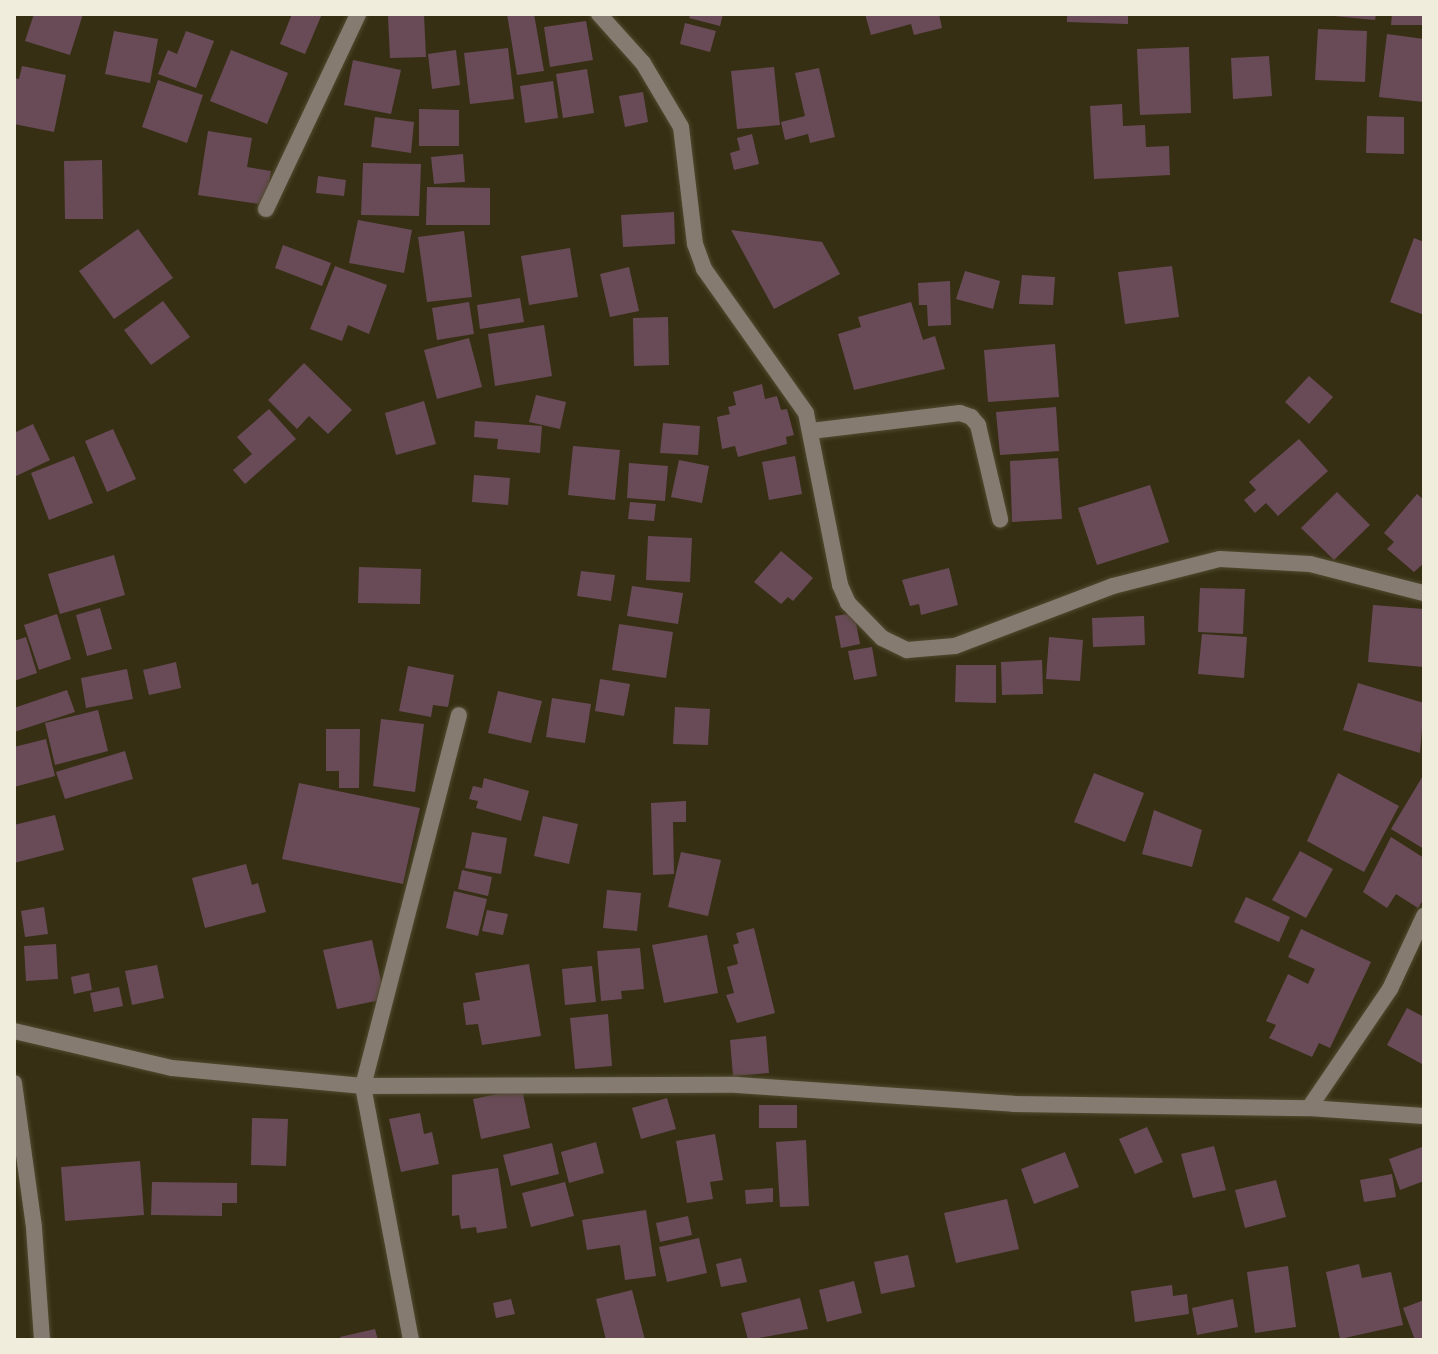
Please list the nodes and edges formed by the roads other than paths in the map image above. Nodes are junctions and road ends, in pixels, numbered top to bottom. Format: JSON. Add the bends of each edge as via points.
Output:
{"nodes":[{"id":1,"x":358,"y":14,"type":"edge"},
{"id":2,"x":599,"y":14,"type":"edge"},
{"id":3,"x":266,"y":209,"type":"dead end"},
{"id":4,"x":811,"y":431,"type":"junction"},
{"id":5,"x":1000,"y":519,"type":"dead end"},
{"id":6,"x":1424,"y":593,"type":"edge"},
{"id":7,"x":459,"y":715,"type":"dead end"},
{"id":8,"x":1424,"y":916,"type":"edge"},
{"id":9,"x":14,"y":1031,"type":"edge"},
{"id":10,"x":14,"y":1083,"type":"edge"},
{"id":11,"x":363,"y":1086,"type":"junction"},
{"id":12,"x":1309,"y":1108,"type":"junction"},
{"id":13,"x":1424,"y":1116,"type":"edge"},
{"id":14,"x":17,"y":1125,"type":"edge"},
{"id":15,"x":42,"y":1340,"type":"edge"},
{"id":16,"x":411,"y":1340,"type":"edge"}],
"edges":[{"from":1,"to":3,"type":"street"},
{"from":2,"to":4,"type":"street","via":[[665,93],[681,127],[695,244],[704,269],[806,413]]},
{"from":4,"to":5,"type":"street","via":[[960,413],[971,417],[978,425]]},
{"from":4,"to":6,"type":"street","via":[[840,585],[848,603],[882,638],[907,650],[955,646],[1113,586],[1220,559],[1310,564]]},
{"from":7,"to":11,"type":"street"},
{"from":8,"to":12,"type":"street","via":[[1390,989]]},
{"from":9,"to":11,"type":"street","via":[[172,1068]]},
{"from":10,"to":14,"type":"street"},
{"from":11,"to":12,"type":"street","via":[[737,1085],[1013,1104]]},
{"from":11,"to":16,"type":"street"},
{"from":12,"to":13,"type":"street"},
{"from":14,"to":15,"type":"street"}]}
